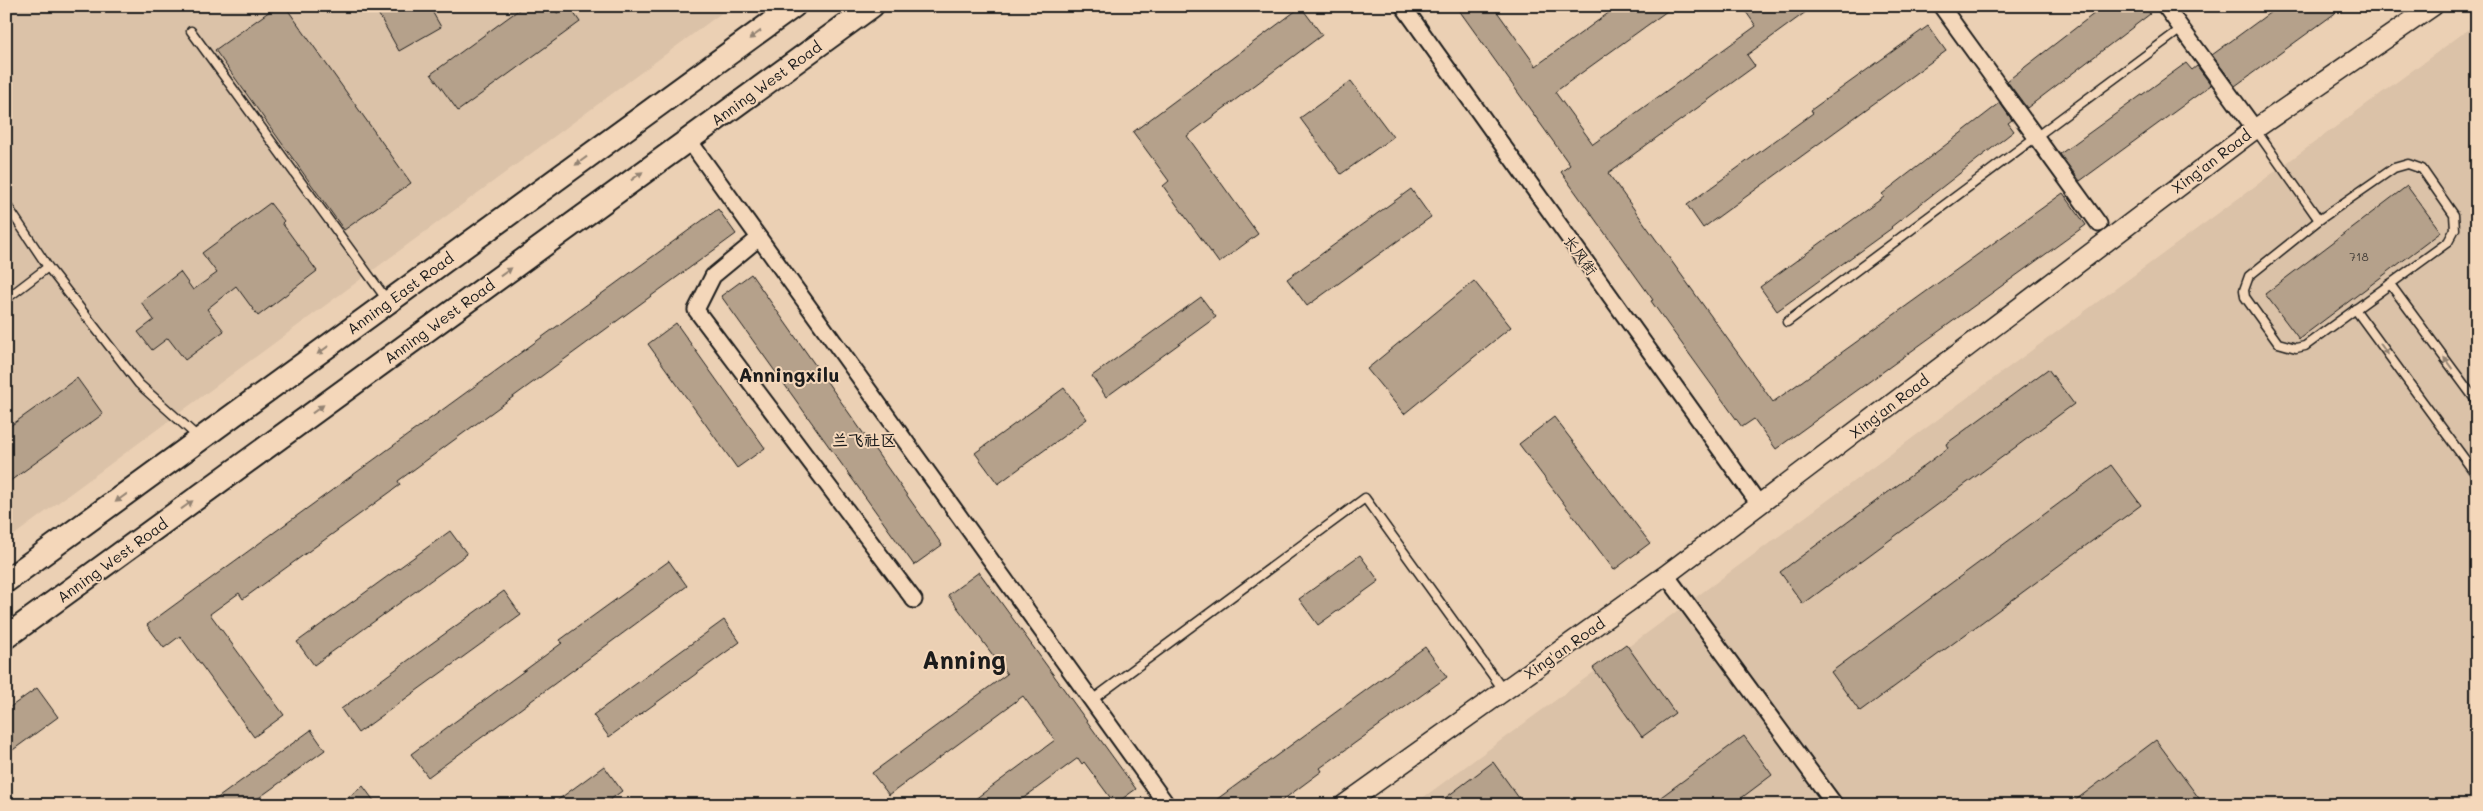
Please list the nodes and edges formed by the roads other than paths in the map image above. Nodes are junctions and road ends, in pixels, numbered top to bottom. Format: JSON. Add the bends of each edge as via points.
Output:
{"nodes":[{"id":1,"x":794,"y":6,"type":"edge"},
{"id":2,"x":1403,"y":6,"type":"edge"},
{"id":3,"x":1941,"y":6,"type":"edge"},
{"id":4,"x":2164,"y":6,"type":"edge"},
{"id":5,"x":2433,"y":6,"type":"edge"},
{"id":6,"x":870,"y":7,"type":"edge"},
{"id":7,"x":2181,"y":29,"type":"junction"},
{"id":8,"x":191,"y":30,"type":"dead end"},
{"id":9,"x":2255,"y":128,"type":"junction"},
{"id":10,"x":2035,"y":136,"type":"junction"},
{"id":11,"x":688,"y":139,"type":"junction"},
{"id":12,"x":6,"y":204,"type":"edge"},
{"id":13,"x":2319,"y":220,"type":"junction"},
{"id":14,"x":2099,"y":224,"type":"dead end"},
{"id":15,"x":760,"y":238,"type":"junction"},
{"id":16,"x":48,"y":267,"type":"junction"},
{"id":17,"x":2390,"y":284,"type":"junction"},
{"id":18,"x":6,"y":299,"type":"edge"},
{"id":19,"x":388,"y":302,"type":"junction"},
{"id":20,"x":2355,"y":309,"type":"junction"},
{"id":21,"x":1787,"y":322,"type":"dead end"},
{"id":22,"x":2477,"y":402,"type":"edge"},
{"id":23,"x":200,"y":439,"type":"junction"},
{"id":24,"x":2477,"y":476,"type":"edge"},
{"id":25,"x":1759,"y":504,"type":"junction"},
{"id":26,"x":1666,"y":575,"type":"junction"},
{"id":27,"x":6,"y":581,"type":"edge"},
{"id":28,"x":914,"y":600,"type":"dead end"},
{"id":29,"x":6,"y":637,"type":"edge"},
{"id":30,"x":1504,"y":691,"type":"junction"},
{"id":31,"x":1092,"y":700,"type":"junction"},
{"id":32,"x":1167,"y":805,"type":"edge"},
{"id":33,"x":1344,"y":805,"type":"edge"},
{"id":34,"x":1835,"y":805,"type":"edge"}],
"edges":[{"from":1,"to":19,"type":"main road","name":"Anning East Road","one_way":true},
{"from":2,"to":25,"type":"street","name":"长风街"},
{"from":3,"to":10,"type":"street"},
{"from":4,"to":7,"type":"street"},
{"from":5,"to":9,"type":"street","name":"Xing'an Road"},
{"from":6,"to":11,"type":"main road","name":"Anning West Road"},
{"from":7,"to":9,"type":"street"},
{"from":7,"to":10,"type":"lane"},
{"from":8,"to":19,"type":"lane"},
{"from":9,"to":13,"type":"lane"},
{"from":9,"to":25,"type":"street","name":"Xing'an Road"},
{"from":10,"to":14,"type":"street"},
{"from":10,"to":21,"type":"lane"},
{"from":11,"to":15,"type":"street"},
{"from":29,"to":11,"type":"main road","name":"Anning West Road","one_way":true},
{"from":12,"to":16,"type":"lane"},
{"from":13,"to":17,"type":"lane","via":[[2394,168],[2408,164],[2422,170],[2451,209],[2455,229],[2448,242]]},
{"from":13,"to":20,"type":"lane","via":[[2249,276],[2245,297],[2278,343],[2287,347],[2305,346]]},
{"from":15,"to":28,"type":"street","via":[[713,276],[696,310]]},
{"from":15,"to":31,"type":"street"},
{"from":16,"to":18,"type":"lane"},
{"from":16,"to":23,"type":"lane","via":[[139,384]]},
{"from":17,"to":20,"type":"lane"},
{"from":22,"to":17,"type":"lane","one_way":true},
{"from":19,"to":23,"type":"main road","name":"Anning East Road","one_way":true},
{"from":20,"to":24,"type":"lane","one_way":true},
{"from":23,"to":27,"type":"main road","name":"Anning East Road","one_way":true},
{"from":25,"to":26,"type":"street","name":"Xing'an Road"},
{"from":26,"to":30,"type":"street","name":"Xing'an Road"},
{"from":26,"to":34,"type":"street"},
{"from":30,"to":31,"type":"lane","via":[[1365,498]]},
{"from":30,"to":33,"type":"street","name":"Xing'an Road"},
{"from":31,"to":32,"type":"street"}]}
